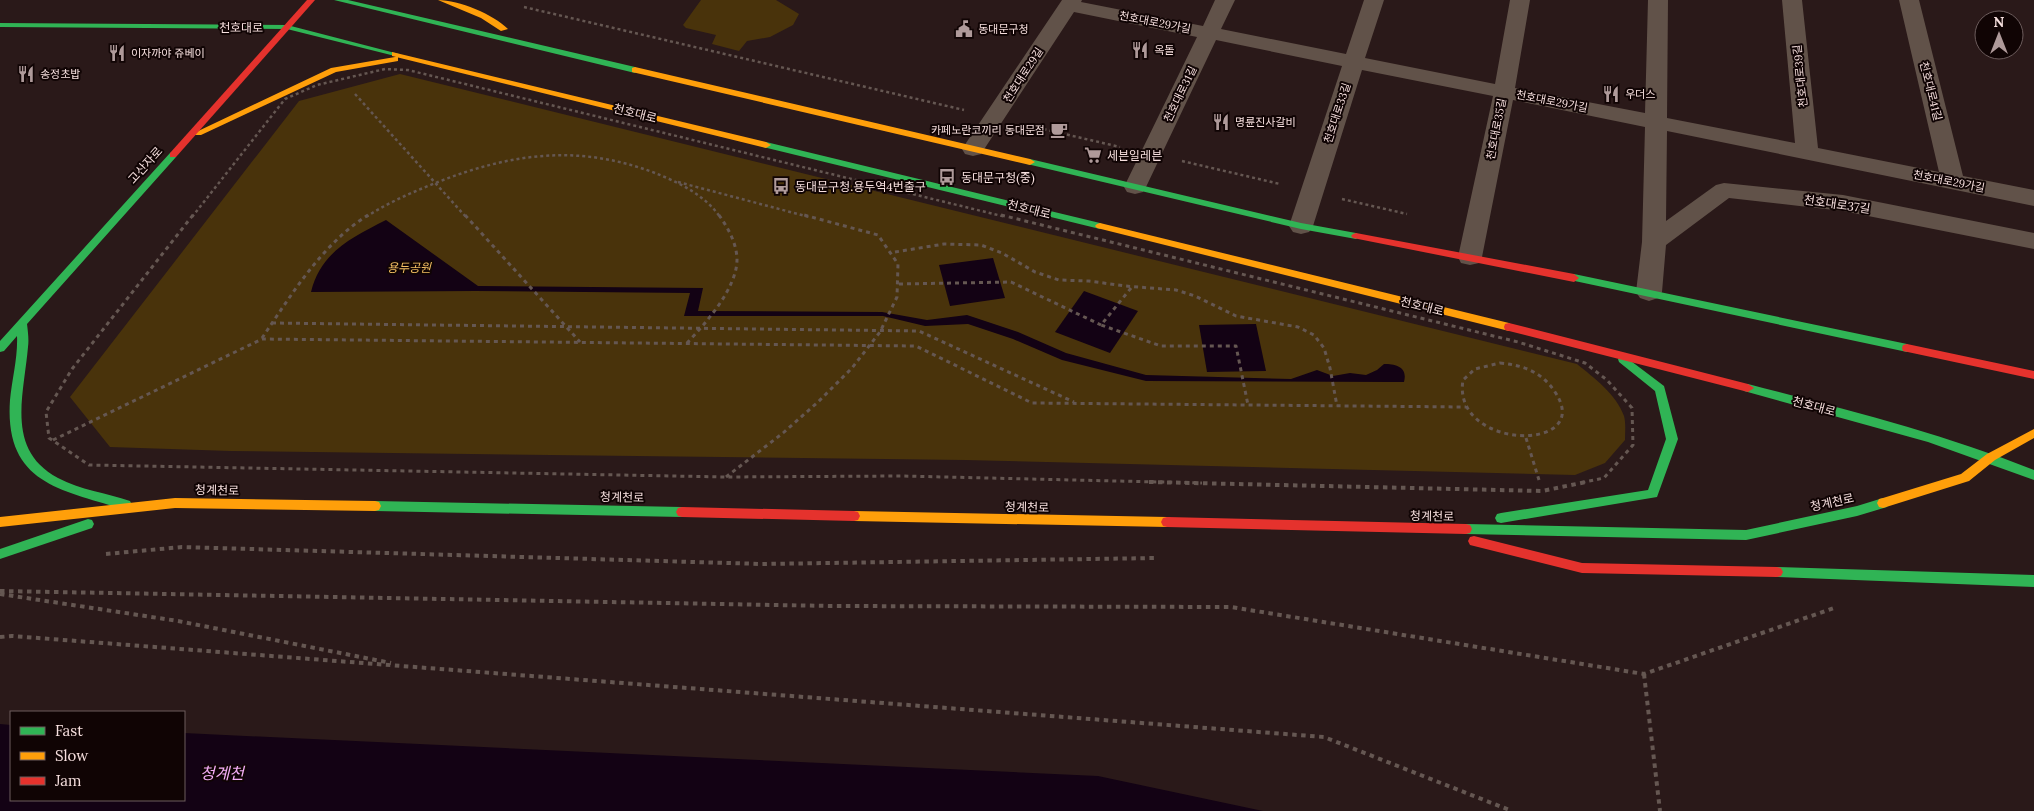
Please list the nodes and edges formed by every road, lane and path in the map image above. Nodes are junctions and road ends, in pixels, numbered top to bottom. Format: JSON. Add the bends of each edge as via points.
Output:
{"nodes":[{"id":1,"x":311,"y":0,"type":"edge"},
{"id":2,"x":338,"y":0,"type":"edge"},
{"id":3,"x":442,"y":0,"type":"edge"},
{"id":4,"x":1225,"y":0,"type":"edge"},
{"id":5,"x":1374,"y":0,"type":"edge"},
{"id":6,"x":1520,"y":0,"type":"edge"},
{"id":7,"x":1658,"y":0,"type":"edge"},
{"id":8,"x":1792,"y":0,"type":"edge"},
{"id":9,"x":1909,"y":0,"type":"edge"},
{"id":10,"x":1071,"y":2,"type":"edge"},
{"id":11,"x":288,"y":27,"type":"junction"},
{"id":12,"x":3,"y":28,"type":"edge"},
{"id":13,"x":1210,"y":33,"type":"junction"},
{"id":14,"x":529,"y":45,"type":"junction"},
{"id":15,"x":408,"y":57,"type":"junction"},
{"id":16,"x":1354,"y":62,"type":"junction"},
{"id":17,"x":341,"y":79,"type":"junction"},
{"id":18,"x":347,"y":86,"type":"dead end"},
{"id":19,"x":1504,"y":92,"type":"junction"},
{"id":20,"x":353,"y":93,"type":"dead end"},
{"id":21,"x":1655,"y":122,"type":"junction"},
{"id":22,"x":188,"y":138,"type":"junction"},
{"id":23,"x":974,"y":149,"type":"junction"},
{"id":24,"x":1807,"y":152,"type":"junction"},
{"id":25,"x":675,"y":182,"type":"junction"},
{"id":26,"x":1953,"y":182,"type":"junction"},
{"id":27,"x":435,"y":183,"type":"junction"},
{"id":28,"x":1135,"y":187,"type":"junction"},
{"id":29,"x":2034,"y":198,"type":"edge"},
{"id":30,"x":1301,"y":226,"type":"junction"},
{"id":31,"x":2034,"y":241,"type":"edge"},
{"id":32,"x":1654,"y":242,"type":"junction"},
{"id":33,"x":895,"y":252,"type":"junction"},
{"id":34,"x":1470,"y":257,"type":"junction"},
{"id":35,"x":898,"y":284,"type":"junction"},
{"id":36,"x":1132,"y":287,"type":"junction"},
{"id":37,"x":1649,"y":292,"type":"junction"},
{"id":38,"x":272,"y":323,"type":"junction"},
{"id":39,"x":22,"y":324,"type":"junction"},
{"id":40,"x":1101,"y":325,"type":"junction"},
{"id":41,"x":566,"y":327,"type":"junction"},
{"id":42,"x":700,"y":328,"type":"junction"},
{"id":43,"x":880,"y":331,"type":"junction"},
{"id":44,"x":0,"y":335,"type":"edge"},
{"id":45,"x":262,"y":339,"type":"junction"},
{"id":46,"x":580,"y":342,"type":"junction"},
{"id":47,"x":687,"y":343,"type":"junction"},
{"id":48,"x":870,"y":346,"type":"junction"},
{"id":49,"x":0,"y":348,"type":"edge"},
{"id":50,"x":1616,"y":353,"type":"junction"},
{"id":51,"x":2034,"y":375,"type":"edge"},
{"id":52,"x":1076,"y":403,"type":"junction"},
{"id":53,"x":1248,"y":405,"type":"junction"},
{"id":54,"x":1337,"y":406,"type":"junction"},
{"id":55,"x":1466,"y":407,"type":"junction"},
{"id":56,"x":2034,"y":433,"type":"edge"},
{"id":57,"x":1526,"y":438,"type":"junction"},
{"id":58,"x":52,"y":440,"type":"junction"},
{"id":59,"x":1991,"y":457,"type":"junction"},
{"id":60,"x":2034,"y":475,"type":"edge"},
{"id":61,"x":726,"y":477,"type":"junction"},
{"id":62,"x":1542,"y":491,"type":"junction"},
{"id":63,"x":132,"y":508,"type":"junction"},
{"id":64,"x":0,"y":522,"type":"edge"},
{"id":65,"x":1426,"y":530,"type":"junction"},
{"id":66,"x":0,"y":554,"type":"edge"},
{"id":67,"x":105,"y":554,"type":"dead end"},
{"id":68,"x":1167,"y":558,"type":"dead end"},
{"id":69,"x":2034,"y":580,"type":"edge"},
{"id":70,"x":0,"y":593,"type":"edge"},
{"id":71,"x":1840,"y":606,"type":"dead end"},
{"id":72,"x":0,"y":637,"type":"edge"},
{"id":73,"x":406,"y":666,"type":"junction"},
{"id":74,"x":1644,"y":674,"type":"junction"},
{"id":75,"x":1512,"y":811,"type":"edge"},
{"id":76,"x":1660,"y":811,"type":"edge"}],
"edges":[{"from":1,"to":11,"type":"main road","name":"고산자로"},
{"from":2,"to":14,"type":"main road"},
{"from":3,"to":14,"type":"main road","via":[[484,16]]},
{"from":4,"to":13,"type":"street","name":"천호대로31길"},
{"from":5,"to":16,"type":"street","name":"천호대로33길"},
{"from":6,"to":19,"type":"street","name":"천호대로35길"},
{"from":7,"to":21,"type":"street"},
{"from":8,"to":24,"type":"street","name":"천호대로39길"},
{"from":9,"to":26,"type":"street","name":"천호대로41길"},
{"from":10,"to":13,"type":"street","name":"천호대로29가길"},
{"from":10,"to":23,"type":"street","name":"천호대로29길"},
{"from":11,"to":12,"type":"main road","name":"천호대로"},
{"from":11,"to":15,"type":"main road","name":"천호대로"},
{"from":11,"to":22,"type":"main road","name":"고산자로"},
{"from":13,"to":16,"type":"street","name":"천호대로29가길"},
{"from":13,"to":28,"type":"street","name":"천호대로31길"},
{"from":14,"to":23,"type":"main road"},
{"from":15,"to":22,"type":"main road","via":[[334,70]]},
{"from":15,"to":50,"type":"main road","name":"천호대로"},
{"from":16,"to":19,"type":"street","name":"천호대로29가길"},
{"from":16,"to":30,"type":"street","name":"천호대로33길"},
{"from":17,"to":18,"type":"path"},
{"from":17,"to":58,"type":"path","via":[[317,84],[285,99],[72,369],[46,412],[49,438]]},
{"from":17,"to":62,"type":"path","via":[[385,69],[408,70],[1518,342],[1585,363],[1632,408],[1633,445],[1604,478]]},
{"from":19,"to":21,"type":"street","name":"천호대로29가길"},
{"from":19,"to":34,"type":"street","name":"천호대로35길"},
{"from":20,"to":27,"type":"path"},
{"from":21,"to":24,"type":"street","name":"천호대로29가길"},
{"from":21,"to":32,"type":"street"},
{"from":22,"to":39,"type":"main road","name":"고산자로"},
{"from":23,"to":28,"type":"main road"},
{"from":24,"to":26,"type":"street","name":"천호대로29가길"},
{"from":25,"to":27,"type":"path","via":[[618,159],[558,154],[490,165]]},
{"from":25,"to":33,"type":"path","via":[[862,229],[878,235]]},
{"from":25,"to":42,"type":"path","via":[[717,210],[732,232],[737,258],[723,300]]},
{"from":26,"to":29,"type":"street","name":"천호대로29가길"},
{"from":27,"to":38,"type":"path","via":[[383,205],[339,236],[296,287]]},
{"from":27,"to":41,"type":"path"},
{"from":28,"to":30,"type":"main road"},
{"from":30,"to":34,"type":"main road"},
{"from":31,"to":32,"type":"street","name":"천호대로37길","via":[[1843,204],[1724,190]]},
{"from":32,"to":37,"type":"street"},
{"from":33,"to":35,"type":"path","via":[[900,266]]},
{"from":33,"to":36,"type":"path","via":[[944,245],[984,245],[1027,268],[1062,281]]},
{"from":34,"to":37,"type":"main road"},
{"from":35,"to":40,"type":"path","via":[[1011,282]]},
{"from":35,"to":43,"type":"path","via":[[896,300]]},
{"from":36,"to":40,"type":"path"},
{"from":36,"to":54,"type":"path","via":[[1188,293],[1228,314],[1265,324],[1290,325],[1315,336],[1326,352]]},
{"from":37,"to":51,"type":"main road"},
{"from":38,"to":41,"type":"path"},
{"from":38,"to":45,"type":"path"},
{"from":39,"to":44,"type":"main road"},
{"from":39,"to":49,"type":"main road","name":"고산자로"},
{"from":39,"to":63,"type":"main road","via":[[23,348],[14,418],[19,449],[30,466],[51,480]]},
{"from":40,"to":53,"type":"path","via":[[1162,346],[1236,346]]},
{"from":41,"to":42,"type":"path"},
{"from":41,"to":46,"type":"path"},
{"from":42,"to":43,"type":"path"},
{"from":42,"to":47,"type":"path"},
{"from":43,"to":48,"type":"path"},
{"from":43,"to":52,"type":"path","via":[[919,331]]},
{"from":45,"to":46,"type":"path"},
{"from":45,"to":58,"type":"path"},
{"from":46,"to":47,"type":"path"},
{"from":47,"to":48,"type":"path"},
{"from":48,"to":52,"type":"path","via":[[916,346],[1032,403]]},
{"from":48,"to":61,"type":"path","via":[[812,409]]},
{"from":50,"to":59,"type":"main road","name":"천호대로","via":[[1916,433]]},
{"from":50,"to":65,"type":"main road","via":[[1660,389],[1672,439],[1653,494]]},
{"from":52,"to":53,"type":"path"},
{"from":53,"to":54,"type":"path"},
{"from":54,"to":55,"type":"path"},
{"from":55,"to":57,"type":"path","via":[[1491,429]]},
{"from":55,"to":57,"type":"path","via":[[1461,385],[1465,375],[1474,368],[1500,363],[1534,372],[1558,393],[1562,418],[1542,435]]},
{"from":56,"to":59,"type":"main road","name":"청계천로"},
{"from":57,"to":62,"type":"path"},
{"from":58,"to":61,"type":"path","via":[[89,465]]},
{"from":59,"to":60,"type":"main road","name":"천호대로"},
{"from":59,"to":65,"type":"main road","name":"청계천로","via":[[1965,478],[1857,511],[1746,535]]},
{"from":61,"to":62,"type":"path","via":[[902,476]]},
{"from":63,"to":64,"type":"main road","name":"청계천로"},
{"from":63,"to":65,"type":"main road","name":"청계천로","via":[[175,503],[509,508]]},
{"from":63,"to":66,"type":"main road"},
{"from":65,"to":69,"type":"main road","via":[[1582,568]]},
{"from":67,"to":68,"type":"path","via":[[182,547],[762,564]]},
{"from":70,"to":73,"type":"path","via":[[178,620]]},
{"from":70,"to":74,"type":"path","via":[[821,606],[1231,607]]},
{"from":71,"to":74,"type":"path"},
{"from":72,"to":73,"type":"path"},
{"from":73,"to":75,"type":"path","via":[[1324,737]]},
{"from":74,"to":76,"type":"path"}]}
